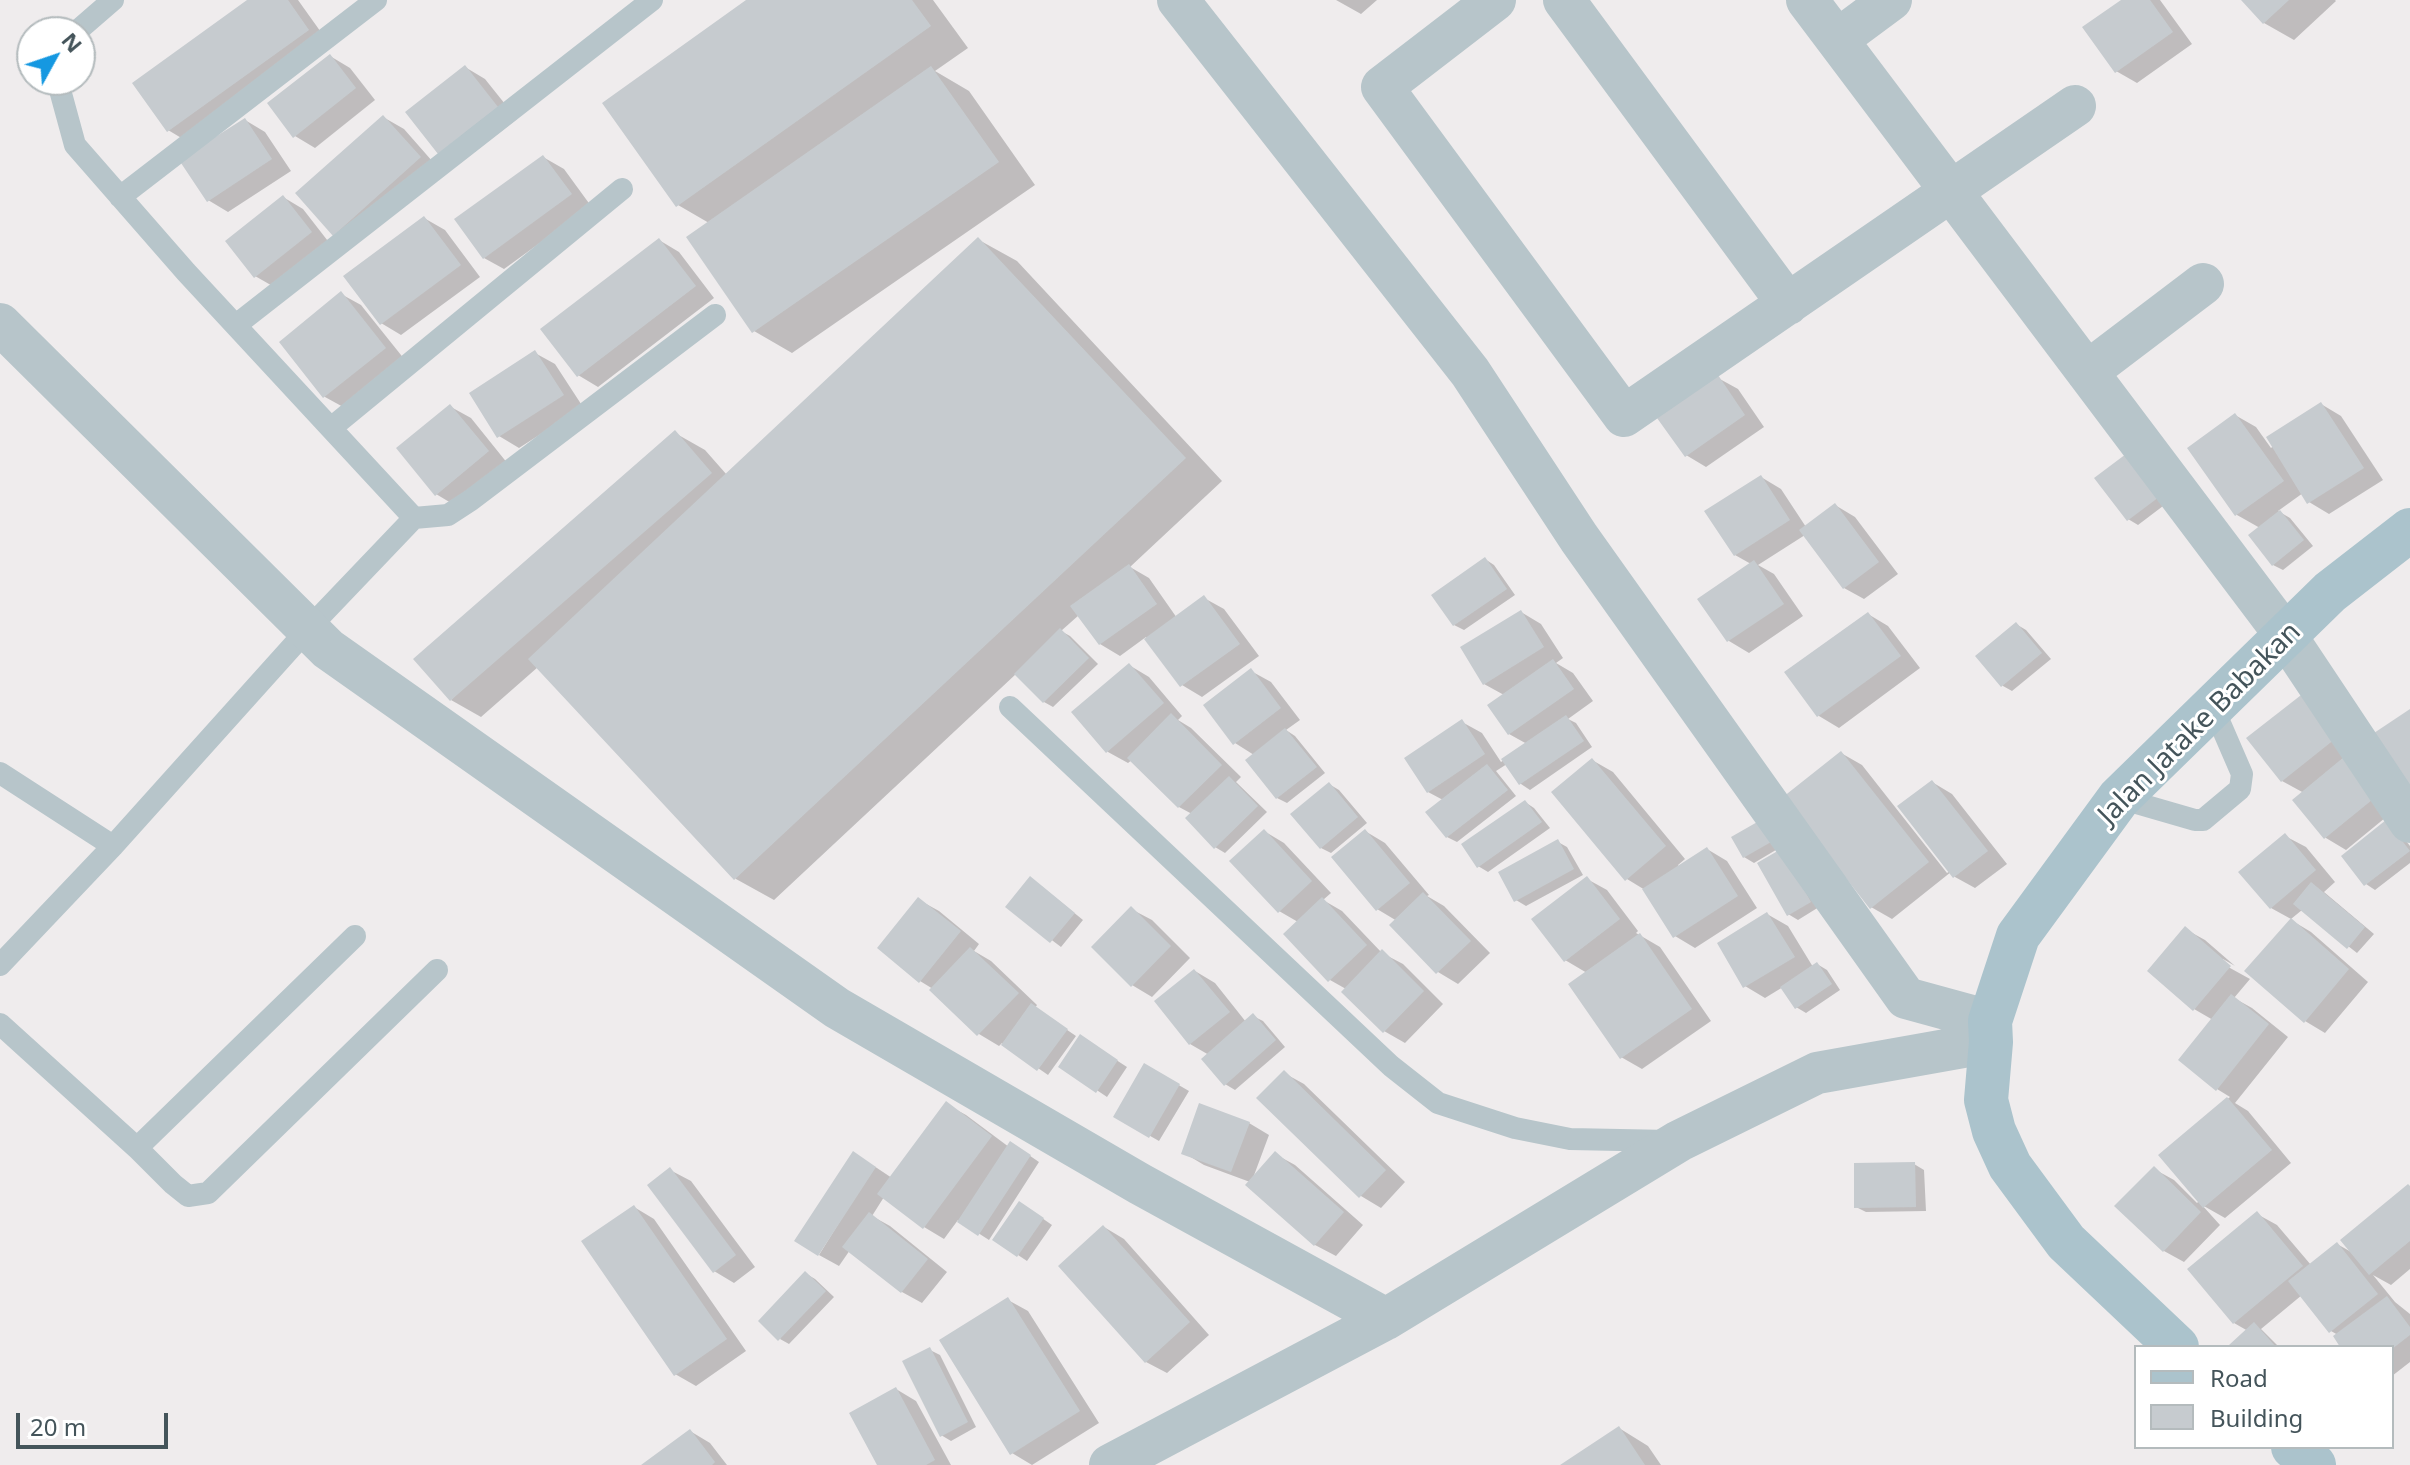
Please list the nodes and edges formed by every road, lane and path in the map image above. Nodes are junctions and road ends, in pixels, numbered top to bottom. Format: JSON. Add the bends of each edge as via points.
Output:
{"nodes":[{"id":1,"x":113,"y":0,"type":"edge"},
{"id":2,"x":376,"y":0,"type":"edge"},
{"id":3,"x":652,"y":0,"type":"edge"},
{"id":4,"x":1178,"y":0,"type":"edge"},
{"id":5,"x":1495,"y":0,"type":"edge"},
{"id":6,"x":1564,"y":0,"type":"edge"},
{"id":7,"x":1807,"y":0,"type":"edge"},
{"id":8,"x":1891,"y":0,"type":"edge"},
{"id":9,"x":94,"y":16,"type":"edge"},
{"id":10,"x":1837,"y":40,"type":"junction"},
{"id":11,"x":62,"y":96,"type":"edge"},
{"id":12,"x":2075,"y":106,"type":"dead end"},
{"id":13,"x":622,"y":189,"type":"dead end"},
{"id":14,"x":1951,"y":191,"type":"junction"},
{"id":15,"x":120,"y":197,"type":"junction"},
{"id":16,"x":2203,"y":284,"type":"dead end"},
{"id":17,"x":1788,"y":304,"type":"junction"},
{"id":18,"x":715,"y":315,"type":"dead end"},
{"id":19,"x":0,"y":324,"type":"edge"},
{"id":20,"x":236,"y":325,"type":"junction"},
{"id":21,"x":2087,"y":372,"type":"junction"},
{"id":22,"x":331,"y":428,"type":"junction"},
{"id":23,"x":414,"y":518,"type":"junction"},
{"id":24,"x":2410,"y":530,"type":"edge"},
{"id":25,"x":308,"y":629,"type":"junction"},
{"id":26,"x":2286,"y":636,"type":"junction"},
{"id":27,"x":1010,"y":707,"type":"dead end"},
{"id":28,"x":2213,"y":707,"type":"junction"},
{"id":29,"x":0,"y":773,"type":"edge"},
{"id":30,"x":2119,"y":798,"type":"junction"},
{"id":31,"x":2410,"y":822,"type":"edge"},
{"id":32,"x":113,"y":846,"type":"junction"},
{"id":33,"x":355,"y":936,"type":"dead end"},
{"id":34,"x":0,"y":965,"type":"edge"},
{"id":35,"x":437,"y":970,"type":"dead end"},
{"id":36,"x":0,"y":1024,"type":"edge"},
{"id":37,"x":1990,"y":1032,"type":"junction"},
{"id":38,"x":1679,"y":1141,"type":"junction"},
{"id":39,"x":137,"y":1148,"type":"junction"},
{"id":40,"x":1386,"y":1319,"type":"junction"},
{"id":41,"x":2175,"y":1345,"type":"edge"},
{"id":42,"x":2295,"y":1449,"type":"edge"},
{"id":43,"x":1110,"y":1465,"type":"edge"},
{"id":44,"x":2314,"y":1465,"type":"edge"}],
"edges":[{"from":1,"to":9,"type":"lane"},
{"from":2,"to":15,"type":"lane"},
{"from":3,"to":20,"type":"lane"},
{"from":4,"to":37,"type":"street","via":[[1470,372],[1579,538],[1906,998]]},
{"from":5,"to":17,"type":"street","via":[[1382,87],[1624,416]]},
{"from":6,"to":17,"type":"street"},
{"from":7,"to":10,"type":"street"},
{"from":8,"to":10,"type":"street"},
{"from":10,"to":14,"type":"street"},
{"from":11,"to":15,"type":"lane","via":[[75,145]]},
{"from":12,"to":14,"type":"street"},
{"from":13,"to":22,"type":"lane"},
{"from":14,"to":17,"type":"street"},
{"from":14,"to":21,"type":"street"},
{"from":15,"to":20,"type":"lane"},
{"from":16,"to":21,"type":"street"},
{"from":18,"to":23,"type":"lane","via":[[471,500],[448,515]]},
{"from":19,"to":25,"type":"street"},
{"from":20,"to":22,"type":"lane"},
{"from":21,"to":26,"type":"street"},
{"from":22,"to":23,"type":"lane"},
{"from":23,"to":25,"type":"lane"},
{"from":24,"to":26,"type":"main road","name":"Jalan Jatake Babakan","via":[[2330,592]]},
{"from":25,"to":32,"type":"lane"},
{"from":25,"to":40,"type":"street","via":[[328,649],[837,1008]]},
{"from":26,"to":28,"type":"main road","name":"Jalan Jatake Babakan"},
{"from":26,"to":31,"type":"street"},
{"from":27,"to":38,"type":"lane","via":[[1391,1066],[1438,1103],[1570,1139]]},
{"from":28,"to":30,"type":"main road","name":"Jalan Jatake Babakan"},
{"from":28,"to":30,"type":"lane","via":[[2242,774],[2240,789],[2203,820]]},
{"from":29,"to":32,"type":"lane"},
{"from":30,"to":37,"type":"main road","name":"Jalan Jatake Babakan","via":[[2018,936]]},
{"from":32,"to":34,"type":"lane"},
{"from":33,"to":39,"type":"lane"},
{"from":35,"to":39,"type":"lane","via":[[208,1193],[188,1196]]},
{"from":36,"to":39,"type":"lane"},
{"from":37,"to":38,"type":"street","via":[[1817,1073]]},
{"from":37,"to":41,"type":"main road","name":"Jalan Jatake Babakan","via":[[1986,1100],[2010,1166],[2066,1242]]},
{"from":38,"to":40,"type":"street"},
{"from":40,"to":43,"type":"street"},
{"from":42,"to":44,"type":"main road"}]}
